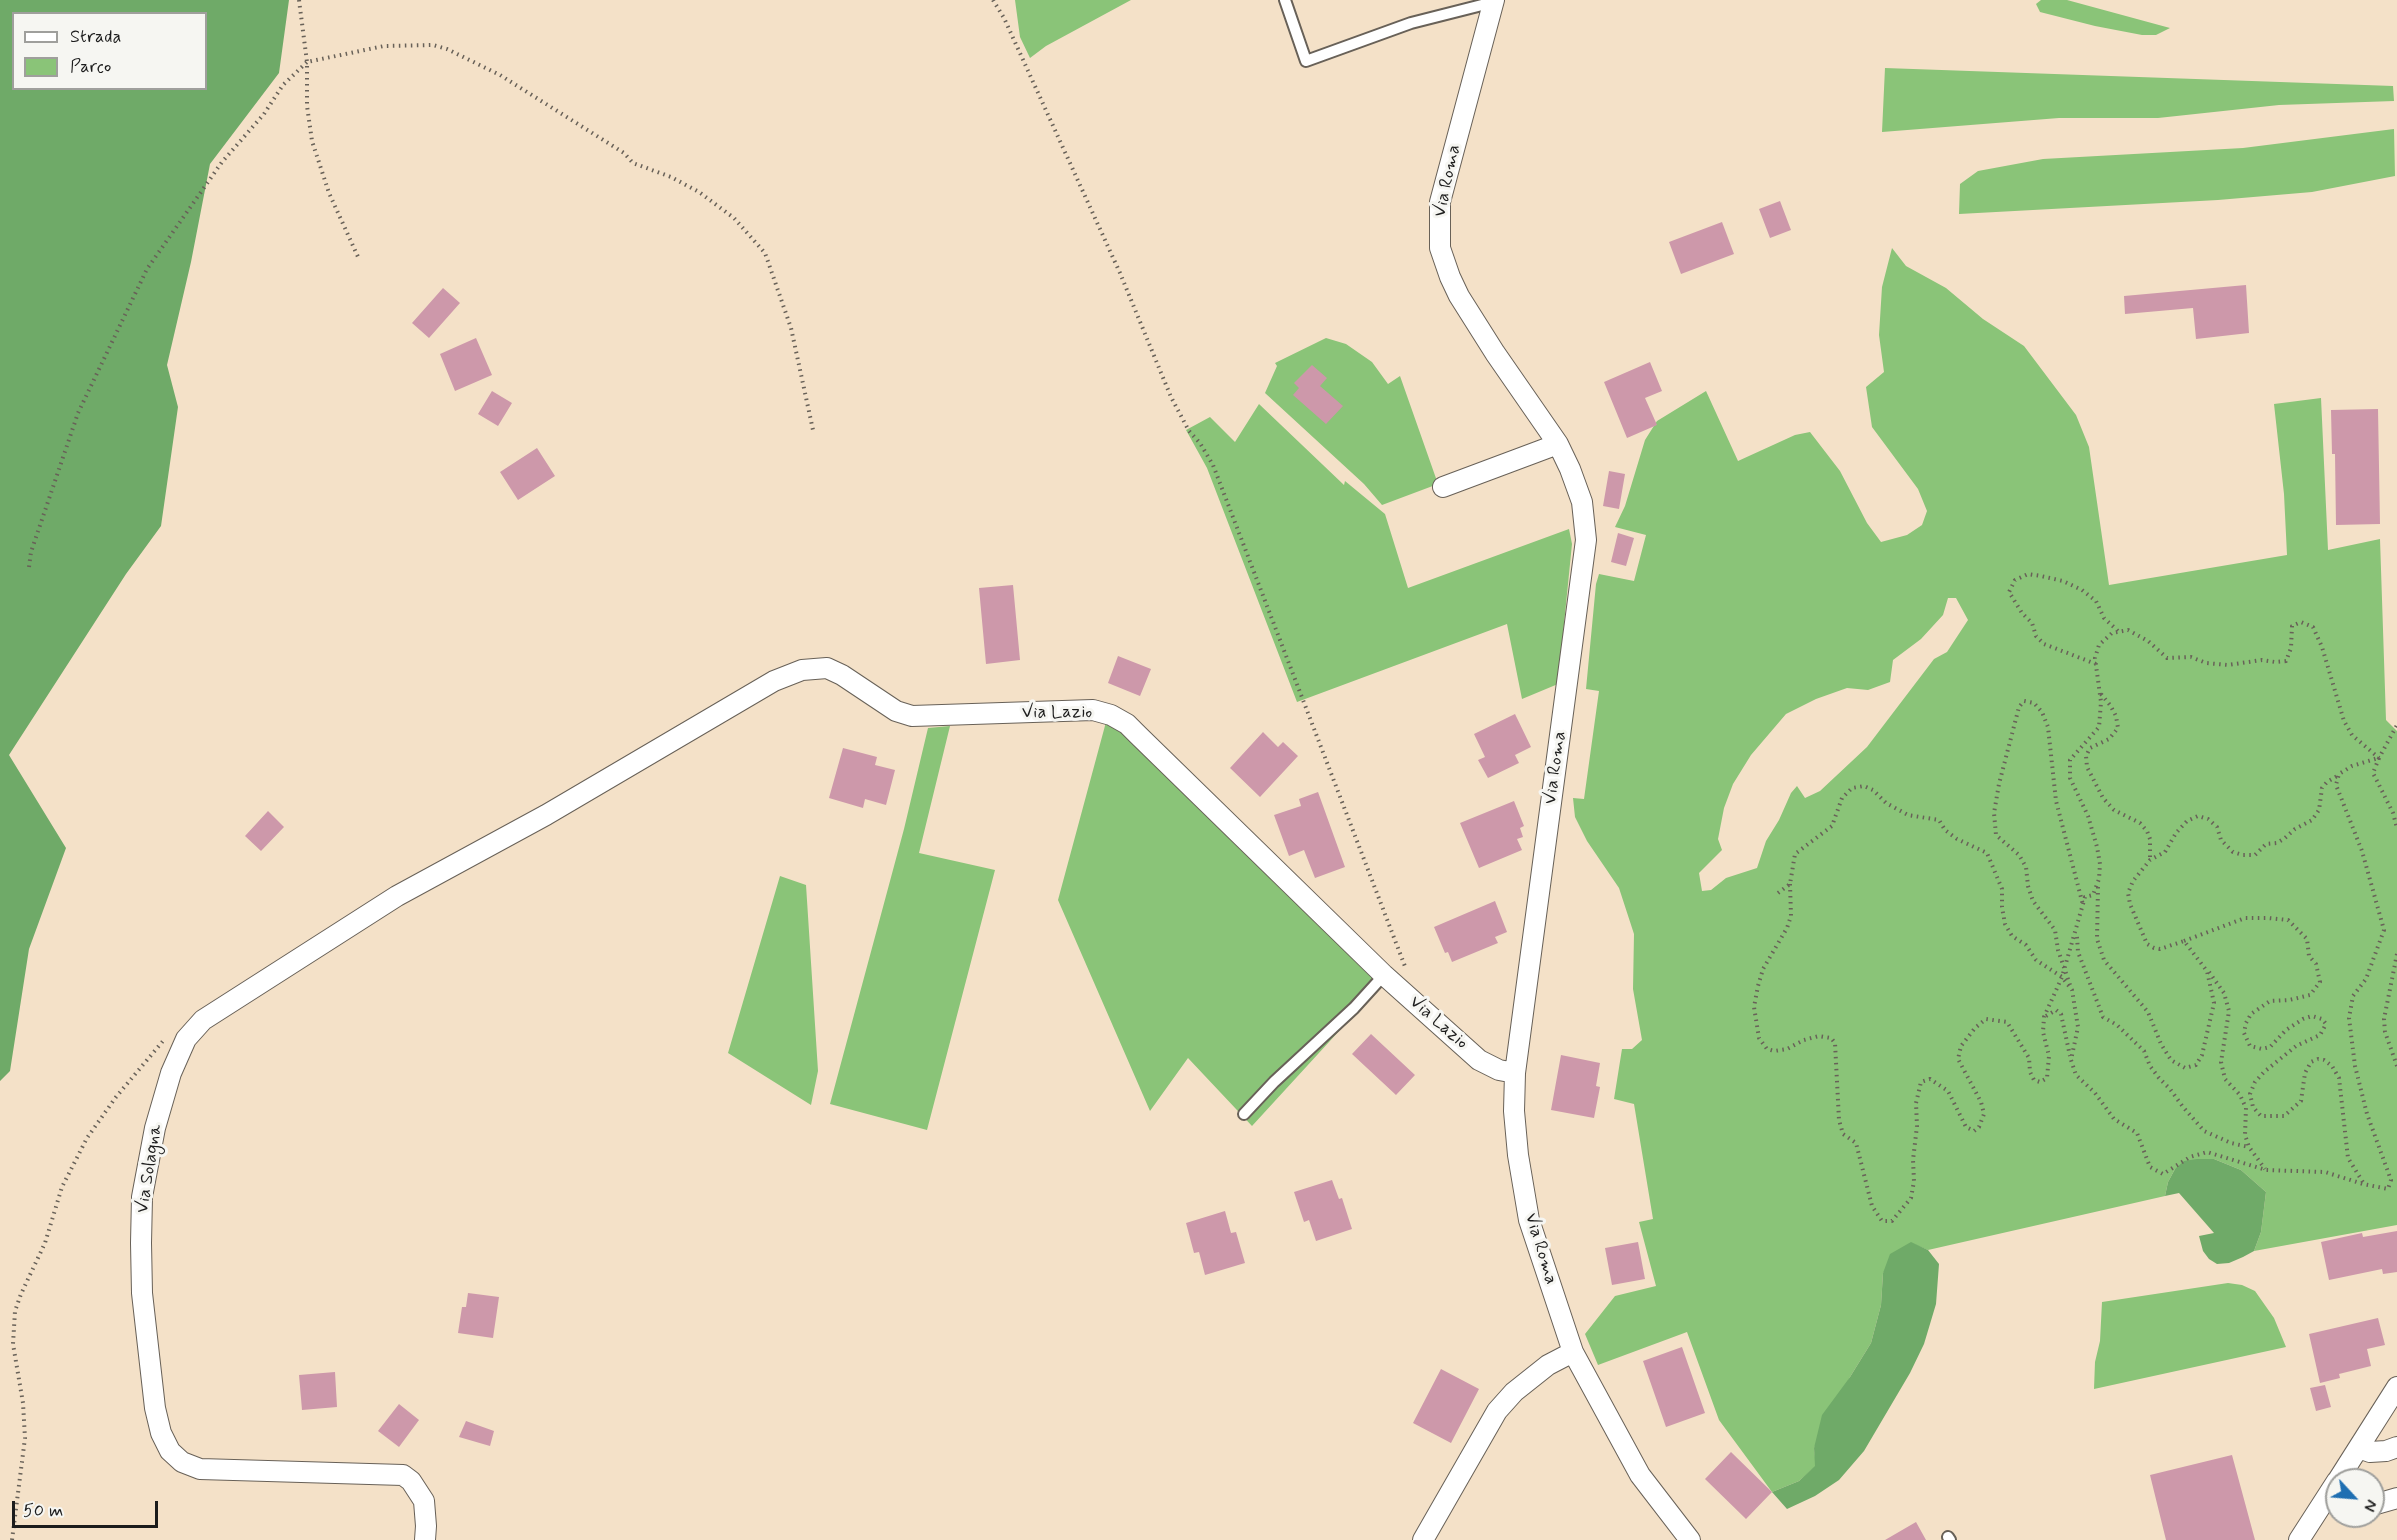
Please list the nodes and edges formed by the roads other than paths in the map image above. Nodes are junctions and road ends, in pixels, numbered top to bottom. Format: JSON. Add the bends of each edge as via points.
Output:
{"nodes":[{"id":1,"x":1285,"y":0,"type":"edge"},
{"id":2,"x":1494,"y":1,"type":"edge"},
{"id":3,"x":1557,"y":444,"type":"junction"},
{"id":4,"x":1443,"y":487,"type":"dead end"},
{"id":5,"x":546,"y":815,"type":"joint"},
{"id":6,"x":1384,"y":975,"type":"junction"},
{"id":7,"x":1515,"y":1073,"type":"junction"},
{"id":8,"x":1244,"y":1114,"type":"dead end"},
{"id":9,"x":1573,"y":1352,"type":"junction"},
{"id":10,"x":2397,"y":1387,"type":"edge"},
{"id":11,"x":2359,"y":1448,"type":"junction"},
{"id":12,"x":2397,"y":1448,"type":"edge"},
{"id":13,"x":2346,"y":1468,"type":"edge"},
{"id":14,"x":2325,"y":1513,"type":"edge"},
{"id":15,"x":425,"y":1540,"type":"edge"},
{"id":16,"x":1423,"y":1540,"type":"edge"},
{"id":17,"x":1690,"y":1540,"type":"edge"},
{"id":18,"x":2299,"y":1540,"type":"edge"}],
"edges":[{"from":1,"to":2,"type":"lane","via":[[1305,60],[1411,23]]},
{"from":2,"to":3,"type":"street","name":"Via Roma","via":[[1440,201],[1440,248],[1460,296]]},
{"from":3,"to":4,"type":"street"},
{"from":3,"to":7,"type":"street","name":"Via Roma","via":[[1582,502],[1586,540]]},
{"from":5,"to":6,"type":"street","name":"Via Lazio","via":[[774,681],[802,670],[827,668],[896,711],[912,716],[1093,710],[1127,724]]},
{"from":5,"to":15,"type":"street","name":"Via Solagna","via":[[397,897],[194,1028],[171,1073],[155,1128],[142,1197],[142,1293],[155,1408],[161,1433],[175,1458],[200,1469],[403,1475],[424,1501]]},
{"from":6,"to":7,"type":"street","name":"Via Lazio","via":[[1479,1060]]},
{"from":6,"to":8,"type":"lane"},
{"from":7,"to":9,"type":"street","name":"Via Roma","via":[[1516,1134],[1529,1220]]},
{"from":9,"to":16,"type":"street","via":[[1522,1385],[1497,1412]]},
{"from":9,"to":17,"type":"street","name":"Via Roma","via":[[1640,1475]]},
{"from":10,"to":11,"type":"street"},
{"from":11,"to":12,"type":"street","via":[[2370,1452]]},
{"from":11,"to":13,"type":"street"},
{"from":14,"to":18,"type":"street"}]}
